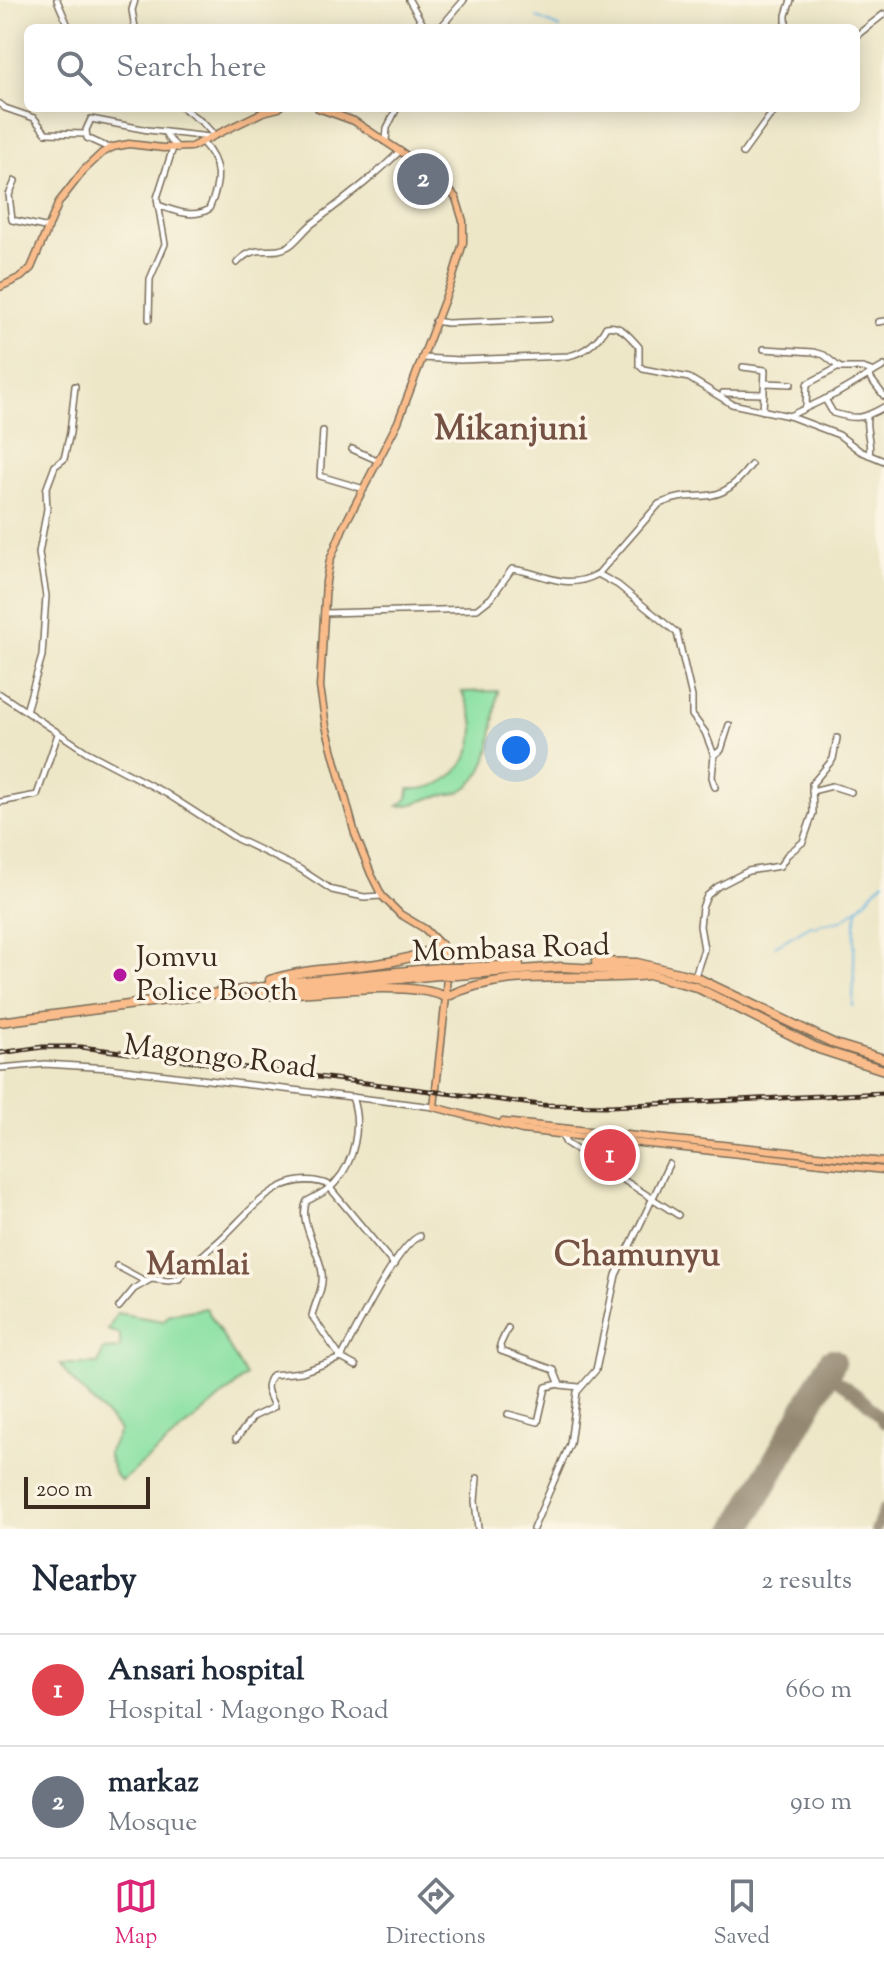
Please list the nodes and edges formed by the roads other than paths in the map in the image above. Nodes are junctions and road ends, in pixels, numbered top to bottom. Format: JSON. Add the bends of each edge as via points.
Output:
{"nodes":[{"id":1,"x":57,"y":0,"type":"edge"},
{"id":2,"x":135,"y":0,"type":"edge"},
{"id":3,"x":409,"y":0,"type":"edge"},
{"id":4,"x":464,"y":0,"type":"edge"},
{"id":5,"x":791,"y":0,"type":"edge"},
{"id":6,"x":884,"y":14,"type":"edge"},
{"id":7,"x":67,"y":24,"type":"edge"},
{"id":8,"x":134,"y":24,"type":"edge"},
{"id":9,"x":423,"y":24,"type":"edge"},
{"id":10,"x":442,"y":24,"type":"edge"},
{"id":11,"x":786,"y":24,"type":"edge"},
{"id":12,"x":860,"y":33,"type":"edge"},
{"id":13,"x":0,"y":104,"type":"edge"},
{"id":14,"x":188,"y":112,"type":"edge"},
{"id":15,"x":263,"y":112,"type":"edge"},
{"id":16,"x":330,"y":112,"type":"edge"},
{"id":17,"x":395,"y":112,"type":"edge"},
{"id":18,"x":775,"y":112,"type":"edge"},
{"id":19,"x":165,"y":132,"type":"junction"},
{"id":20,"x":86,"y":134,"type":"junction"},
{"id":21,"x":212,"y":136,"type":"junction"},
{"id":22,"x":386,"y":141,"type":"junction"},
{"id":23,"x":202,"y":142,"type":"junction"},
{"id":24,"x":109,"y":148,"type":"junction"},
{"id":25,"x":175,"y":148,"type":"junction"},
{"id":26,"x":400,"y":151,"type":"junction"},
{"id":27,"x":743,"y":153,"type":"dead end"},
{"id":28,"x":15,"y":181,"type":"dead end"},
{"id":29,"x":157,"y":205,"type":"junction"},
{"id":30,"x":49,"y":228,"type":"junction"},
{"id":31,"x":237,"y":263,"type":"dead end"},
{"id":32,"x":0,"y":287,"type":"edge"},
{"id":33,"x":149,"y":319,"type":"dead end"},
{"id":34,"x":549,"y":319,"type":"dead end"},
{"id":35,"x":435,"y":321,"type":"junction"},
{"id":36,"x":764,"y":349,"type":"dead end"},
{"id":37,"x":421,"y":358,"type":"junction"},
{"id":38,"x":884,"y":366,"type":"edge"},
{"id":39,"x":743,"y":367,"type":"dead end"},
{"id":40,"x":839,"y":367,"type":"junction"},
{"id":41,"x":871,"y":374,"type":"junction"},
{"id":42,"x":765,"y":383,"type":"junction"},
{"id":43,"x":791,"y":384,"type":"dead end"},
{"id":44,"x":75,"y":386,"type":"dead end"},
{"id":45,"x":723,"y":393,"type":"dead end"},
{"id":46,"x":764,"y":394,"type":"junction"},
{"id":47,"x":884,"y":396,"type":"edge"},
{"id":48,"x":825,"y":399,"type":"junction"},
{"id":49,"x":806,"y":407,"type":"junction"},
{"id":50,"x":884,"y":407,"type":"edge"},
{"id":51,"x":763,"y":411,"type":"junction"},
{"id":52,"x":789,"y":416,"type":"junction"},
{"id":53,"x":867,"y":417,"type":"junction"},
{"id":54,"x":323,"y":431,"type":"dead end"},
{"id":55,"x":352,"y":449,"type":"dead end"},
{"id":56,"x":869,"y":455,"type":"junction"},
{"id":57,"x":379,"y":461,"type":"junction"},
{"id":58,"x":884,"y":461,"type":"edge"},
{"id":59,"x":751,"y":465,"type":"dead end"},
{"id":60,"x":365,"y":489,"type":"junction"},
{"id":61,"x":598,"y":574,"type":"junction"},
{"id":62,"x":324,"y":613,"type":"junction"},
{"id":63,"x":0,"y":694,"type":"edge"},
{"id":64,"x":26,"y":711,"type":"junction"},
{"id":65,"x":729,"y":725,"type":"dead end"},
{"id":66,"x":58,"y":734,"type":"junction"},
{"id":67,"x":837,"y":738,"type":"dead end"},
{"id":68,"x":714,"y":755,"type":"junction"},
{"id":69,"x":715,"y":787,"type":"dead end"},
{"id":70,"x":812,"y":791,"type":"junction"},
{"id":71,"x":851,"y":792,"type":"dead end"},
{"id":72,"x":0,"y":802,"type":"edge"},
{"id":73,"x":382,"y":896,"type":"junction"},
{"id":74,"x":441,"y":945,"type":"junction"},
{"id":75,"x":528,"y":967,"type":"junction"},
{"id":76,"x":653,"y":975,"type":"junction"},
{"id":77,"x":695,"y":977,"type":"junction"},
{"id":78,"x":251,"y":989,"type":"junction"},
{"id":79,"x":446,"y":997,"type":"junction"},
{"id":80,"x":0,"y":1022,"type":"edge"},
{"id":81,"x":884,"y":1059,"type":"edge"},
{"id":82,"x":0,"y":1068,"type":"edge"},
{"id":83,"x":884,"y":1070,"type":"edge"},
{"id":84,"x":352,"y":1096,"type":"junction"},
{"id":85,"x":434,"y":1107,"type":"junction"},
{"id":86,"x":484,"y":1120,"type":"junction"},
{"id":87,"x":560,"y":1133,"type":"junction"},
{"id":88,"x":884,"y":1162,"type":"edge"},
{"id":89,"x":669,"y":1164,"type":"dead end"},
{"id":90,"x":884,"y":1170,"type":"edge"},
{"id":91,"x":331,"y":1187,"type":"junction"},
{"id":92,"x":653,"y":1197,"type":"junction"},
{"id":93,"x":678,"y":1215,"type":"dead end"},
{"id":94,"x":420,"y":1236,"type":"dead end"},
{"id":95,"x":394,"y":1265,"type":"junction"},
{"id":96,"x":117,"y":1266,"type":"dead end"},
{"id":97,"x":146,"y":1281,"type":"junction"},
{"id":98,"x":119,"y":1307,"type":"dead end"},
{"id":99,"x":508,"y":1328,"type":"dead end"},
{"id":100,"x":341,"y":1358,"type":"junction"},
{"id":101,"x":356,"y":1366,"type":"dead end"},
{"id":102,"x":559,"y":1384,"type":"junction"},
{"id":103,"x":579,"y":1387,"type":"junction"},
{"id":104,"x":508,"y":1414,"type":"dead end"},
{"id":105,"x":236,"y":1439,"type":"dead end"},
{"id":106,"x":477,"y":1478,"type":"dead end"},
{"id":107,"x":478,"y":1529,"type":"edge"},
{"id":108,"x":533,"y":1529,"type":"edge"}],
"edges":[{"from":1,"to":7,"type":"street"},
{"from":2,"to":8,"type":"street"},
{"from":3,"to":9,"type":"street"},
{"from":4,"to":10,"type":"street"},
{"from":5,"to":11,"type":"street"},
{"from":6,"to":12,"type":"street"},
{"from":13,"to":20,"type":"street","via":[[34,118],[46,133]]},
{"from":14,"to":21,"type":"street"},
{"from":15,"to":21,"type":"main road"},
{"from":16,"to":22,"type":"main road"},
{"from":17,"to":22,"type":"street"},
{"from":18,"to":27,"type":"street"},
{"from":19,"to":20,"type":"street","via":[[94,118]]},
{"from":19,"to":21,"type":"street"},
{"from":19,"to":25,"type":"street"},
{"from":20,"to":24,"type":"street"},
{"from":21,"to":23,"type":"main road"},
{"from":22,"to":26,"type":"main road"},
{"from":23,"to":25,"type":"main road"},
{"from":23,"to":29,"type":"street","via":[[215,157],[218,172],[209,209],[186,213]]},
{"from":24,"to":25,"type":"main road"},
{"from":24,"to":30,"type":"main road","via":[[66,192]]},
{"from":25,"to":29,"type":"street"},
{"from":26,"to":31,"type":"street","via":[[290,245],[253,250]]},
{"from":26,"to":35,"type":"main road","via":[[447,185],[462,217],[463,246]]},
{"from":28,"to":30,"type":"street","via":[[9,195],[12,220]]},
{"from":29,"to":33,"type":"street","via":[[165,244],[150,279]]},
{"from":30,"to":32,"type":"main road","via":[[31,268]]},
{"from":34,"to":35,"type":"street"},
{"from":35,"to":37,"type":"main road"},
{"from":36,"to":40,"type":"street","via":[[817,353]]},
{"from":37,"to":51,"type":"street","via":[[568,356],[582,352],[606,327],[614,326],[639,347],[640,367],[689,378],[724,401]]},
{"from":37,"to":57,"type":"main road"},
{"from":38,"to":41,"type":"street"},
{"from":39,"to":42,"type":"street","via":[[763,369]]},
{"from":40,"to":41,"type":"street","via":[[863,368]]},
{"from":40,"to":49,"type":"street","via":[[807,384]]},
{"from":41,"to":47,"type":"street"},
{"from":41,"to":48,"type":"street"},
{"from":42,"to":43,"type":"street"},
{"from":42,"to":46,"type":"street"},
{"from":44,"to":64,"type":"street","via":[[64,459],[55,466],[46,490],[39,553],[46,596],[42,656]]},
{"from":45,"to":46,"type":"street"},
{"from":46,"to":51,"type":"street"},
{"from":48,"to":49,"type":"street"},
{"from":48,"to":53,"type":"street","via":[[834,414]]},
{"from":49,"to":52,"type":"street"},
{"from":50,"to":53,"type":"street"},
{"from":51,"to":52,"type":"street"},
{"from":52,"to":56,"type":"street","via":[[843,436]]},
{"from":53,"to":56,"type":"street"},
{"from":54,"to":60,"type":"street","via":[[320,476]]},
{"from":55,"to":57,"type":"street"},
{"from":56,"to":58,"type":"street"},
{"from":57,"to":60,"type":"main road"},
{"from":59,"to":61,"type":"street","via":[[725,493],[659,504]]},
{"from":60,"to":62,"type":"main road","via":[[333,552]]},
{"from":61,"to":62,"type":"street","via":[[584,581],[553,581],[512,569],[477,609]]},
{"from":61,"to":68,"type":"street","via":[[677,633],[692,715]]},
{"from":62,"to":73,"type":"main road","via":[[323,714],[355,834]]},
{"from":63,"to":64,"type":"street"},
{"from":64,"to":66,"type":"street"},
{"from":65,"to":68,"type":"street","via":[[721,750]]},
{"from":66,"to":72,"type":"street","via":[[37,795]]},
{"from":66,"to":73,"type":"street","via":[[332,890]]},
{"from":67,"to":70,"type":"street","via":[[835,754]]},
{"from":68,"to":69,"type":"street"},
{"from":70,"to":71,"type":"street","via":[[832,786]]},
{"from":70,"to":77,"type":"street","via":[[813,813],[804,840],[782,864],[748,871],[707,896],[700,926],[705,947]]},
{"from":73,"to":74,"type":"main road"},
{"from":74,"to":78,"type":"highway","via":[[378,963],[290,974]]},
{"from":74,"to":79,"type":"main road","via":[[447,960]]},
{"from":75,"to":76,"type":"highway","name":"Mombasa Road","via":[[608,968]]},
{"from":75,"to":77,"type":"highway","name":"Mombasa Road","via":[[637,963]]},
{"from":75,"to":78,"type":"highway","name":"Mombasa Road","bridge":true,"via":[[439,968]]},
{"from":76,"to":79,"type":"highway","via":[[513,980]]},
{"from":76,"to":83,"type":"highway","name":"Mombasa Road","via":[[696,987],[819,1049]]},
{"from":77,"to":81,"type":"highway","name":"Mombasa Road","via":[[835,1044]]},
{"from":78,"to":79,"type":"highway","via":[[271,995],[404,988]]},
{"from":78,"to":80,"type":"highway","name":"Mombasa Road"},
{"from":79,"to":85,"type":"main road"},
{"from":82,"to":84,"type":"street","name":"Magongo Road","via":[[109,1068]]},
{"from":84,"to":85,"type":"street","name":"Magongo Road"},
{"from":84,"to":91,"type":"street","via":[[357,1138]]},
{"from":85,"to":86,"type":"main road","name":"Magongo Road"},
{"from":86,"to":87,"type":"main road","name":"Magongo Road"},
{"from":86,"to":88,"type":"main road","name":"Magongo Road"},
{"from":87,"to":90,"type":"main road","name":"Magongo Road"},
{"from":87,"to":92,"type":"street","via":[[566,1143]]},
{"from":89,"to":92,"type":"street"},
{"from":91,"to":95,"type":"street"},
{"from":91,"to":97,"type":"street","via":[[308,1178],[280,1187],[250,1208],[179,1279]]},
{"from":91,"to":100,"type":"street","via":[[307,1201],[303,1213],[323,1277],[312,1316]]},
{"from":92,"to":93,"type":"street"},
{"from":92,"to":103,"type":"street","via":[[616,1275],[596,1370]]},
{"from":94,"to":95,"type":"street"},
{"from":95,"to":100,"type":"street"},
{"from":96,"to":97,"type":"street"},
{"from":97,"to":98,"type":"street"},
{"from":99,"to":102,"type":"street","via":[[500,1349],[554,1370]]},
{"from":100,"to":101,"type":"street"},
{"from":100,"to":105,"type":"street","via":[[302,1372],[272,1375],[266,1393],[273,1409],[253,1417]]},
{"from":102,"to":103,"type":"street"},
{"from":102,"to":104,"type":"street","via":[[546,1387],[538,1422]]},
{"from":103,"to":108,"type":"street","via":[[570,1444]]},
{"from":106,"to":107,"type":"street"}]}
